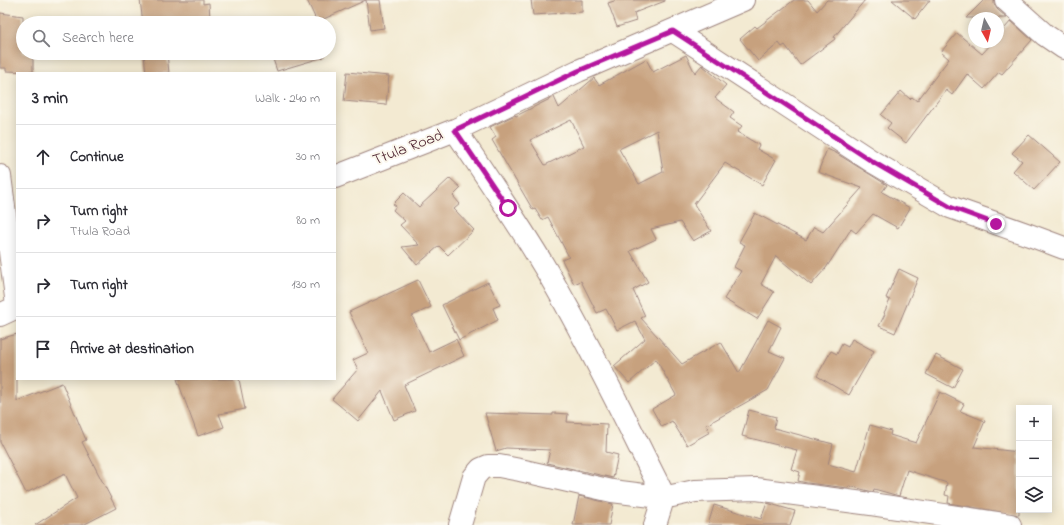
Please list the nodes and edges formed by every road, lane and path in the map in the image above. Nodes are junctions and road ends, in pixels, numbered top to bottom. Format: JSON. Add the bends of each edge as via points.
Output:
{"nodes":[{"id":1,"x":743,"y":0,"type":"edge"},
{"id":2,"x":1006,"y":0,"type":"edge"},
{"id":3,"x":673,"y":31,"type":"junction"},
{"id":4,"x":1064,"y":48,"type":"edge"},
{"id":5,"x":455,"y":130,"type":"junction"},
{"id":6,"x":0,"y":176,"type":"edge"},
{"id":7,"x":336,"y":177,"type":"edge"},
{"id":8,"x":1064,"y":248,"type":"edge"},
{"id":9,"x":16,"y":298,"type":"edge"},
{"id":10,"x":16,"y":307,"type":"edge"},
{"id":11,"x":0,"y":315,"type":"edge"},
{"id":12,"x":664,"y":496,"type":"junction"},
{"id":13,"x":460,"y":525,"type":"edge"},
{"id":14,"x":655,"y":525,"type":"edge"},
{"id":15,"x":1010,"y":525,"type":"edge"}],
"edges":[{"from":1,"to":3,"type":"street","name":"Ttula Road"},
{"from":2,"to":4,"type":"street","via":[[1045,35]]},
{"from":3,"to":5,"type":"street","name":"Ttula Road","via":[[578,71]]},
{"from":3,"to":8,"type":"street","via":[[873,162],[950,207]]},
{"from":5,"to":7,"type":"street","name":"Ttula Road"},
{"from":5,"to":12,"type":"street","via":[[508,208],[548,274]]},
{"from":6,"to":9,"type":"street"},
{"from":10,"to":11,"type":"street"},
{"from":12,"to":13,"type":"street","via":[[612,491],[520,470],[488,466],[474,477]]},
{"from":12,"to":14,"type":"street"},
{"from":12,"to":15,"type":"street","via":[[695,491],[756,489]]}]}
